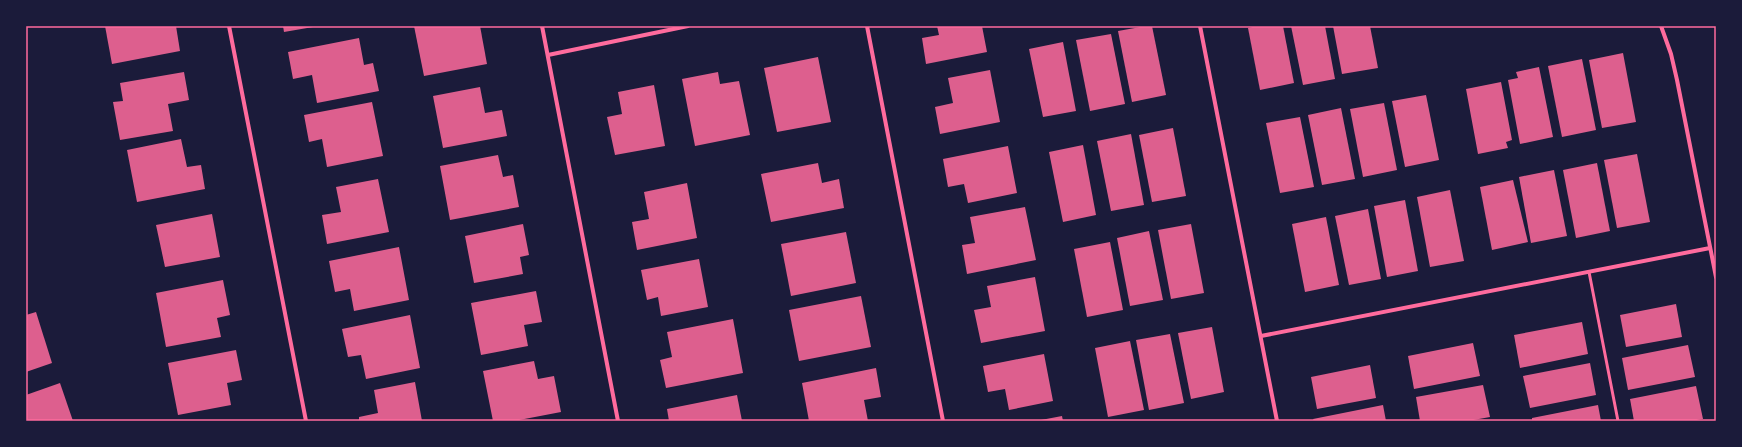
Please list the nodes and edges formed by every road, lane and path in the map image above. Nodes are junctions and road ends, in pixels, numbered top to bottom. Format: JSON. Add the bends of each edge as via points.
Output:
{"nodes":[{"id":1,"x":228,"y":26,"type":"edge"},
{"id":2,"x":542,"y":26,"type":"edge"},
{"id":3,"x":688,"y":26,"type":"edge"},
{"id":4,"x":867,"y":26,"type":"edge"},
{"id":5,"x":1200,"y":26,"type":"edge"},
{"id":6,"x":1662,"y":26,"type":"edge"},
{"id":7,"x":548,"y":55,"type":"junction"},
{"id":8,"x":1710,"y":248,"type":"junction"},
{"id":9,"x":1589,"y":272,"type":"junction"},
{"id":10,"x":1716,"y":277,"type":"edge"},
{"id":11,"x":1261,"y":336,"type":"junction"},
{"id":12,"x":306,"y":421,"type":"edge"},
{"id":13,"x":618,"y":421,"type":"edge"},
{"id":14,"x":943,"y":421,"type":"edge"},
{"id":15,"x":1278,"y":421,"type":"edge"},
{"id":16,"x":1618,"y":421,"type":"edge"}],
"edges":[{"from":1,"to":12,"type":"street"},
{"from":2,"to":7,"type":"street"},
{"from":3,"to":7,"type":"street"},
{"from":4,"to":14,"type":"street"},
{"from":5,"to":11,"type":"street"},
{"from":6,"to":8,"type":"street","via":[[1677,80]]},
{"from":7,"to":13,"type":"street"},
{"from":8,"to":9,"type":"street"},
{"from":8,"to":10,"type":"street"},
{"from":9,"to":11,"type":"street"},
{"from":9,"to":16,"type":"lane"},
{"from":11,"to":15,"type":"street"}]}
